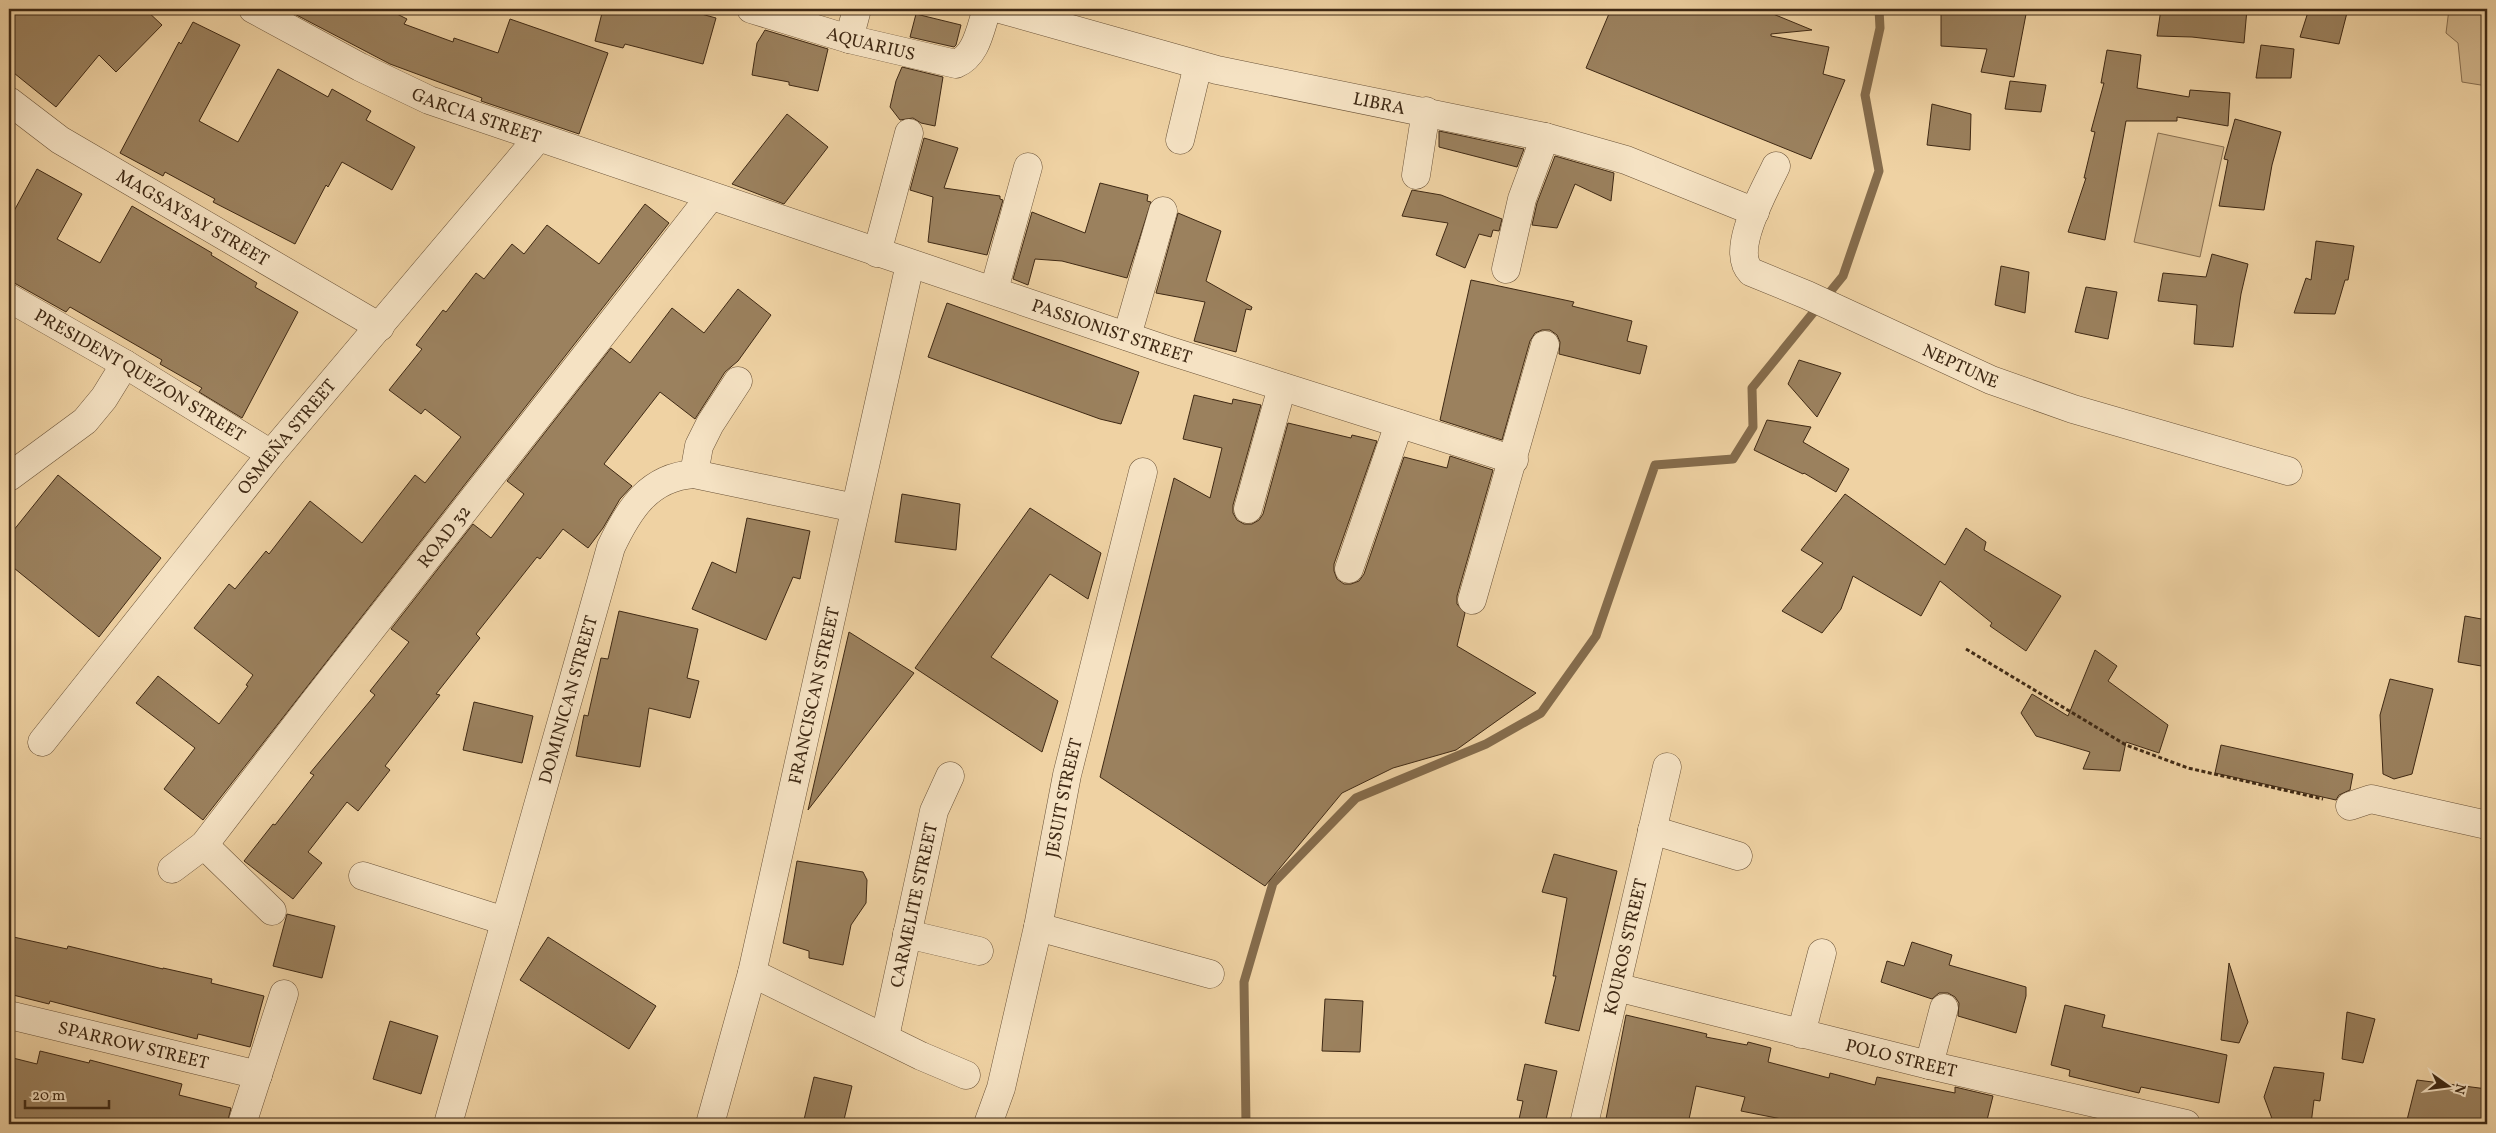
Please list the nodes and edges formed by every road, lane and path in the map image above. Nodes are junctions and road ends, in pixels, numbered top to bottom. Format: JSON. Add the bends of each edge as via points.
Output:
{"nodes":[{"id":1,"x":253,"y":9,"type":"edge"},
{"id":2,"x":751,"y":9,"type":"edge"},
{"id":3,"x":857,"y":9,"type":"edge"},
{"id":4,"x":987,"y":9,"type":"edge"},
{"id":5,"x":1000,"y":9,"type":"edge"},
{"id":6,"x":849,"y":39,"type":"junction"},
{"id":7,"x":1198,"y":65,"type":"junction"},
{"id":8,"x":9,"y":100,"type":"edge"},
{"id":9,"x":1426,"y":111,"type":"junction"},
{"id":10,"x":909,"y":132,"type":"dead end"},
{"id":11,"x":1545,"y":137,"type":"junction"},
{"id":12,"x":538,"y":138,"type":"junction"},
{"id":13,"x":1180,"y":140,"type":"dead end"},
{"id":14,"x":1028,"y":166,"type":"dead end"},
{"id":15,"x":1776,"y":166,"type":"dead end"},
{"id":16,"x":1416,"y":175,"type":"dead end"},
{"id":17,"x":710,"y":197,"type":"junction"},
{"id":18,"x":1163,"y":211,"type":"dead end"},
{"id":19,"x":1755,"y":212,"type":"junction"},
{"id":20,"x":877,"y":253,"type":"junction"},
{"id":21,"x":910,"y":264,"type":"junction"},
{"id":22,"x":1506,"y":269,"type":"dead end"},
{"id":23,"x":994,"y":290,"type":"junction"},
{"id":24,"x":9,"y":298,"type":"edge"},
{"id":25,"x":380,"y":327,"type":"junction"},
{"id":26,"x":1127,"y":336,"type":"junction"},
{"id":27,"x":1545,"y":345,"type":"dead end"},
{"id":28,"x":125,"y":364,"type":"junction"},
{"id":29,"x":738,"y":381,"type":"dead end"},
{"id":30,"x":1282,"y":387,"type":"junction"},
{"id":31,"x":1400,"y":424,"type":"junction"},
{"id":32,"x":271,"y":454,"type":"junction"},
{"id":33,"x":1514,"y":460,"type":"junction"},
{"id":34,"x":2288,"y":471,"type":"dead end"},
{"id":35,"x":1143,"y":472,"type":"dead end"},
{"id":36,"x":694,"y":474,"type":"junction"},
{"id":37,"x":9,"y":477,"type":"edge"},
{"id":38,"x":855,"y":508,"type":"junction"},
{"id":39,"x":1248,"y":509,"type":"dead end"},
{"id":40,"x":1349,"y":569,"type":"dead end"},
{"id":41,"x":1472,"y":600,"type":"dead end"},
{"id":42,"x":1966,"y":649,"type":"dead end"},
{"id":43,"x":42,"y":742,"type":"dead end"},
{"id":44,"x":1667,"y":767,"type":"dead end"},
{"id":45,"x":950,"y":776,"type":"dead end"},
{"id":46,"x":2350,"y":806,"type":"joint"},
{"id":47,"x":2487,"y":825,"type":"edge"},
{"id":48,"x":1652,"y":830,"type":"junction"},
{"id":49,"x":204,"y":845,"type":"junction"},
{"id":50,"x":1738,"y":856,"type":"dead end"},
{"id":51,"x":172,"y":869,"type":"dead end"},
{"id":52,"x":363,"y":876,"type":"dead end"},
{"id":53,"x":272,"y":911,"type":"dead end"},
{"id":54,"x":504,"y":921,"type":"junction"},
{"id":55,"x":1038,"y":927,"type":"junction"},
{"id":56,"x":907,"y":934,"type":"junction"},
{"id":57,"x":979,"y":951,"type":"dead end"},
{"id":58,"x":1822,"y":953,"type":"dead end"},
{"id":59,"x":752,"y":973,"type":"junction"},
{"id":60,"x":1210,"y":974,"type":"dead end"},
{"id":61,"x":1616,"y":987,"type":"junction"},
{"id":62,"x":284,"y":994,"type":"dead end"},
{"id":63,"x":1944,"y":1008,"type":"dead end"},
{"id":64,"x":9,"y":1015,"type":"edge"},
{"id":65,"x":1801,"y":1034,"type":"junction"},
{"id":66,"x":885,"y":1037,"type":"junction"},
{"id":67,"x":1929,"y":1065,"type":"junction"},
{"id":68,"x":966,"y":1075,"type":"dead end"},
{"id":69,"x":258,"y":1076,"type":"junction"},
{"id":70,"x":2173,"y":1123,"type":"edge"},
{"id":71,"x":242,"y":1124,"type":"edge"},
{"id":72,"x":448,"y":1124,"type":"edge"},
{"id":73,"x":710,"y":1124,"type":"edge"},
{"id":74,"x":988,"y":1124,"type":"edge"},
{"id":75,"x":1584,"y":1124,"type":"edge"}],
"edges":[{"from":1,"to":12,"type":"street","name":"GARCIA STREET","via":[[428,100]]},
{"from":2,"to":6,"type":"street","name":"AQUARIUS"},
{"from":3,"to":6,"type":"street"},
{"from":4,"to":6,"type":"street","name":"AQUARIUS","via":[[973,48],[964,60],[956,64]]},
{"from":5,"to":7,"type":"street","name":"LIBRA"},
{"from":7,"to":9,"type":"street","name":"LIBRA"},
{"from":7,"to":13,"type":"street"},
{"from":8,"to":25,"type":"street","name":"MAGSAYSAY STREET","via":[[60,140]]},
{"from":9,"to":11,"type":"street","name":"LIBRA"},
{"from":9,"to":16,"type":"street"},
{"from":10,"to":20,"type":"street"},
{"from":11,"to":19,"type":"street","name":"LIBRA","via":[[1626,160]]},
{"from":11,"to":22,"type":"street","via":[[1522,199]]},
{"from":12,"to":17,"type":"street","name":"GARCIA STREET"},
{"from":12,"to":25,"type":"street","name":"OSMEÑA STREET"},
{"from":14,"to":23,"type":"street"},
{"from":15,"to":19,"type":"street","name":"NEPTUNE"},
{"from":17,"to":20,"type":"street","name":"PASSIONIST STREET"},
{"from":17,"to":49,"type":"street","name":"ROAD 32"},
{"from":18,"to":26,"type":"street"},
{"from":19,"to":34,"type":"street","name":"NEPTUNE","via":[[1743,247],[1745,266],[1751,272],[1991,380],[2073,409]]},
{"from":20,"to":21,"type":"street","name":"PASSIONIST STREET"},
{"from":21,"to":23,"type":"street","name":"PASSIONIST STREET"},
{"from":21,"to":38,"type":"street","name":"FRANCISCAN STREET"},
{"from":23,"to":26,"type":"street","name":"PASSIONIST STREET"},
{"from":24,"to":28,"type":"street","name":"PRESIDENT QUEZON STREET"},
{"from":25,"to":32,"type":"street","name":"OSMEÑA STREET"},
{"from":26,"to":30,"type":"street","name":"PASSIONIST STREET"},
{"from":27,"to":33,"type":"street"},
{"from":28,"to":32,"type":"street","name":"PRESIDENT QUEZON STREET"},
{"from":28,"to":37,"type":"street","via":[[85,421]]},
{"from":29,"to":36,"type":"street","via":[[699,446]]},
{"from":30,"to":31,"type":"street","name":"PASSIONIST STREET"},
{"from":30,"to":39,"type":"street"},
{"from":31,"to":33,"type":"street","name":"PASSIONIST STREET"},
{"from":31,"to":40,"type":"street"},
{"from":32,"to":43,"type":"street","name":"OSMEÑA STREET"},
{"from":33,"to":41,"type":"street"},
{"from":35,"to":55,"type":"street","name":"JESUIT STREET","via":[[1067,775]]},
{"from":36,"to":38,"type":"street","name":"DOMINICAN STREET"},
{"from":36,"to":54,"type":"street","name":"DOMINICAN STREET","via":[[677,475],[654,486],[637,502],[611,547]]},
{"from":38,"to":59,"type":"street","name":"FRANCISCAN STREET"},
{"from":42,"to":46,"type":"path","via":[[2126,745],[2188,768]]},
{"from":44,"to":48,"type":"street","name":"KOUROS STREET"},
{"from":45,"to":56,"type":"street","name":"CARMELITE STREET","via":[[934,811]]},
{"from":46,"to":47,"type":"street","via":[[2371,799]]},
{"from":48,"to":50,"type":"street"},
{"from":48,"to":61,"type":"street","name":"KOUROS STREET"},
{"from":49,"to":51,"type":"street","name":"ROAD 32"},
{"from":49,"to":53,"type":"street"},
{"from":52,"to":54,"type":"street"},
{"from":54,"to":72,"type":"street","name":"DOMINICAN STREET"},
{"from":55,"to":60,"type":"street"},
{"from":55,"to":74,"type":"street","name":"JESUIT STREET","via":[[1001,1088]]},
{"from":56,"to":57,"type":"street"},
{"from":56,"to":66,"type":"street","name":"CARMELITE STREET"},
{"from":58,"to":65,"type":"street"},
{"from":59,"to":66,"type":"street"},
{"from":59,"to":73,"type":"street","name":"FRANCISCAN STREET"},
{"from":61,"to":65,"type":"street","name":"POLO STREET"},
{"from":61,"to":75,"type":"street","name":"KOUROS STREET"},
{"from":62,"to":69,"type":"street"},
{"from":63,"to":67,"type":"street"},
{"from":64,"to":69,"type":"street","name":"SPARROW STREET"},
{"from":65,"to":67,"type":"street","name":"POLO STREET"},
{"from":66,"to":68,"type":"street"},
{"from":67,"to":70,"type":"street","name":"POLO STREET"},
{"from":69,"to":71,"type":"street"}]}
